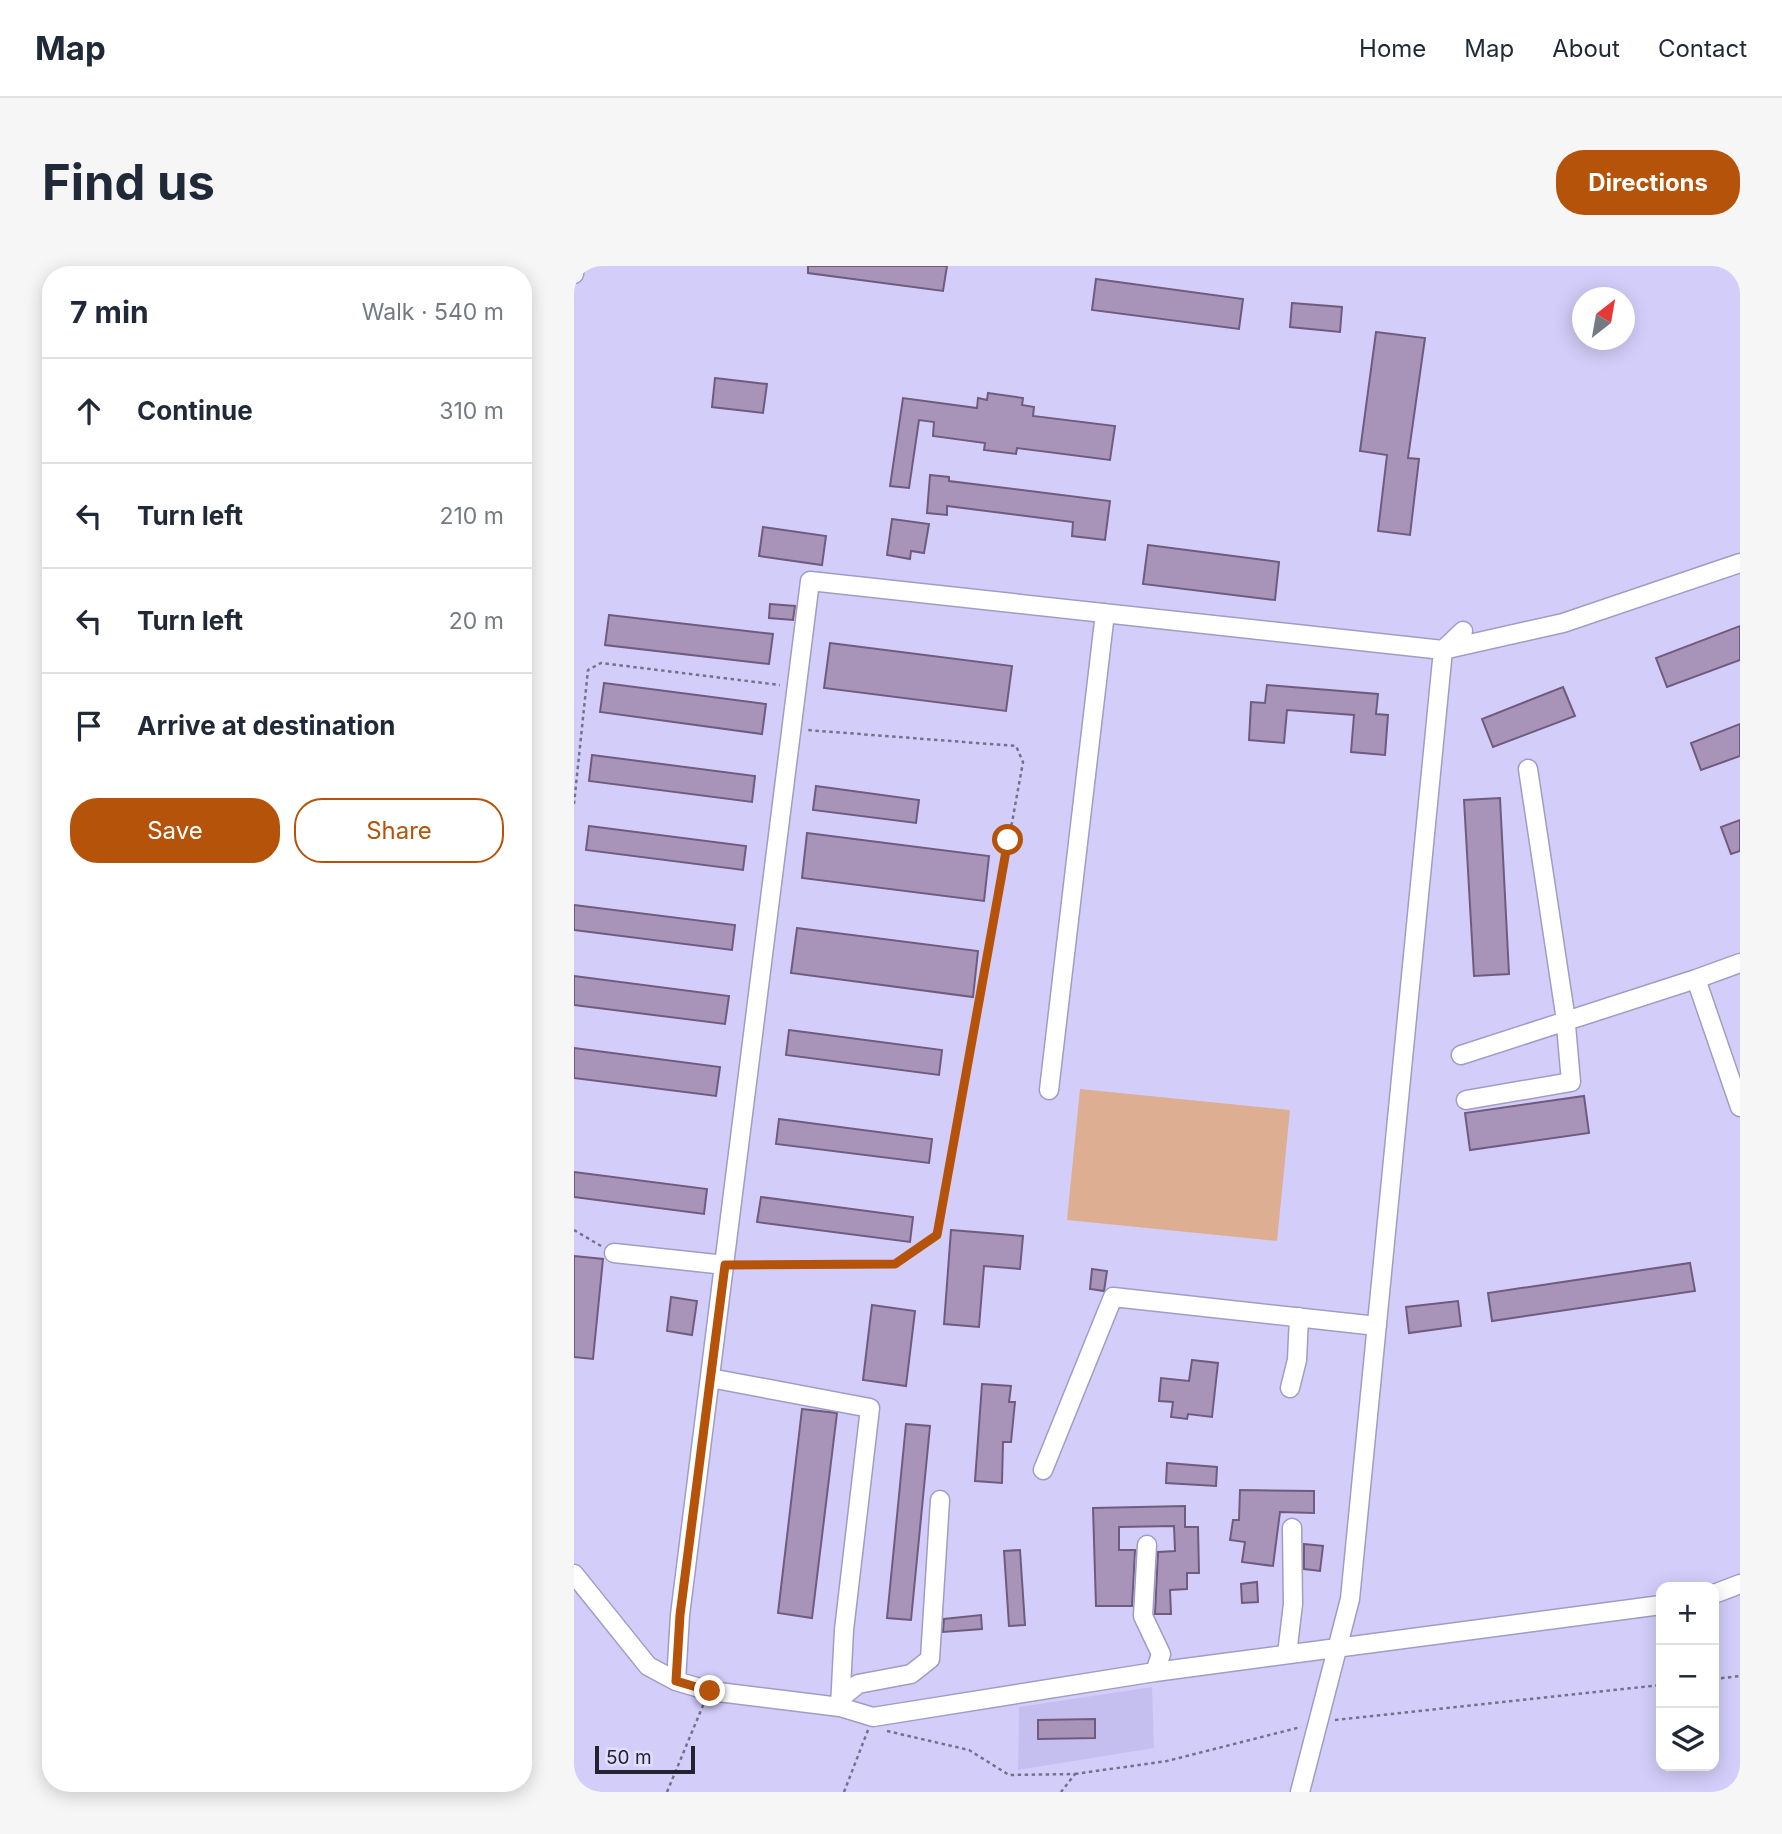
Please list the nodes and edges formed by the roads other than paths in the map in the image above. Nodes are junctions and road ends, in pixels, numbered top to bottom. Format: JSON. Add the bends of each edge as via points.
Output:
{"nodes":[{"id":1,"x":575,"y":266,"type":"edge"},
{"id":2,"x":574,"y":274,"type":"edge"},
{"id":3,"x":1740,"y":563,"type":"edge"},
{"id":4,"x":1105,"y":613,"type":"junction"},
{"id":5,"x":1463,"y":631,"type":"dead end"},
{"id":6,"x":1443,"y":650,"type":"junction"},
{"id":7,"x":1528,"y":769,"type":"dead end"},
{"id":8,"x":1740,"y":963,"type":"edge"},
{"id":9,"x":1696,"y":979,"type":"junction"},
{"id":10,"x":1566,"y":1021,"type":"junction"},
{"id":11,"x":1461,"y":1055,"type":"dead end"},
{"id":12,"x":1049,"y":1090,"type":"dead end"},
{"id":13,"x":1466,"y":1100,"type":"dead end"},
{"id":14,"x":1740,"y":1107,"type":"edge"},
{"id":15,"x":614,"y":1253,"type":"road end"},
{"id":16,"x":725,"y":1265,"type":"junction"},
{"id":17,"x":1299,"y":1317,"type":"junction"},
{"id":18,"x":1377,"y":1326,"type":"junction"},
{"id":19,"x":710,"y":1378,"type":"junction"},
{"id":20,"x":1290,"y":1388,"type":"dead end"},
{"id":21,"x":1043,"y":1470,"type":"dead end"},
{"id":22,"x":940,"y":1500,"type":"dead end"},
{"id":23,"x":1292,"y":1528,"type":"dead end"},
{"id":24,"x":1147,"y":1545,"type":"dead end"},
{"id":25,"x":574,"y":1574,"type":"edge"},
{"id":26,"x":1740,"y":1584,"type":"edge"},
{"id":27,"x":1719,"y":1592,"type":"edge"},
{"id":28,"x":1656,"y":1606,"type":"edge"},
{"id":29,"x":1339,"y":1647,"type":"junction"},
{"id":30,"x":1287,"y":1654,"type":"junction"},
{"id":31,"x":1156,"y":1672,"type":"junction"},
{"id":32,"x":676,"y":1681,"type":"junction"},
{"id":33,"x":840,"y":1702,"type":"junction"},
{"id":34,"x":1300,"y":1792,"type":"edge"}],
"edges":[{"from":1,"to":2,"type":"street"},
{"from":3,"to":6,"type":"street","via":[[1563,623]]},
{"from":4,"to":6,"type":"street"},
{"from":4,"to":12,"type":"street"},
{"from":4,"to":16,"type":"street","via":[[810,581]]},
{"from":5,"to":6,"type":"street"},
{"from":6,"to":18,"type":"street"},
{"from":7,"to":10,"type":"street"},
{"from":8,"to":9,"type":"street"},
{"from":9,"to":10,"type":"street"},
{"from":9,"to":14,"type":"street"},
{"from":10,"to":11,"type":"street"},
{"from":10,"to":13,"type":"street","via":[[1572,1082]]},
{"from":15,"to":16,"type":"street"},
{"from":16,"to":19,"type":"street"},
{"from":17,"to":18,"type":"street"},
{"from":17,"to":20,"type":"street"},
{"from":17,"to":21,"type":"street","via":[[1113,1297]]},
{"from":18,"to":29,"type":"street","via":[[1350,1599]]},
{"from":19,"to":32,"type":"street"},
{"from":19,"to":33,"type":"street","via":[[870,1408]]},
{"from":22,"to":33,"type":"street","via":[[930,1659],[911,1674],[858,1684]]},
{"from":23,"to":30,"type":"street","via":[[1293,1613]]},
{"from":24,"to":31,"type":"street","via":[[1143,1616],[1161,1654]]},
{"from":25,"to":32,"type":"street","via":[[648,1666]]},
{"from":26,"to":27,"type":"street"},
{"from":28,"to":29,"type":"street"},
{"from":29,"to":30,"type":"street"},
{"from":29,"to":34,"type":"street"},
{"from":30,"to":31,"type":"street"},
{"from":31,"to":33,"type":"street","via":[[873,1717]]},
{"from":32,"to":33,"type":"street","via":[[710,1691]]}]}
